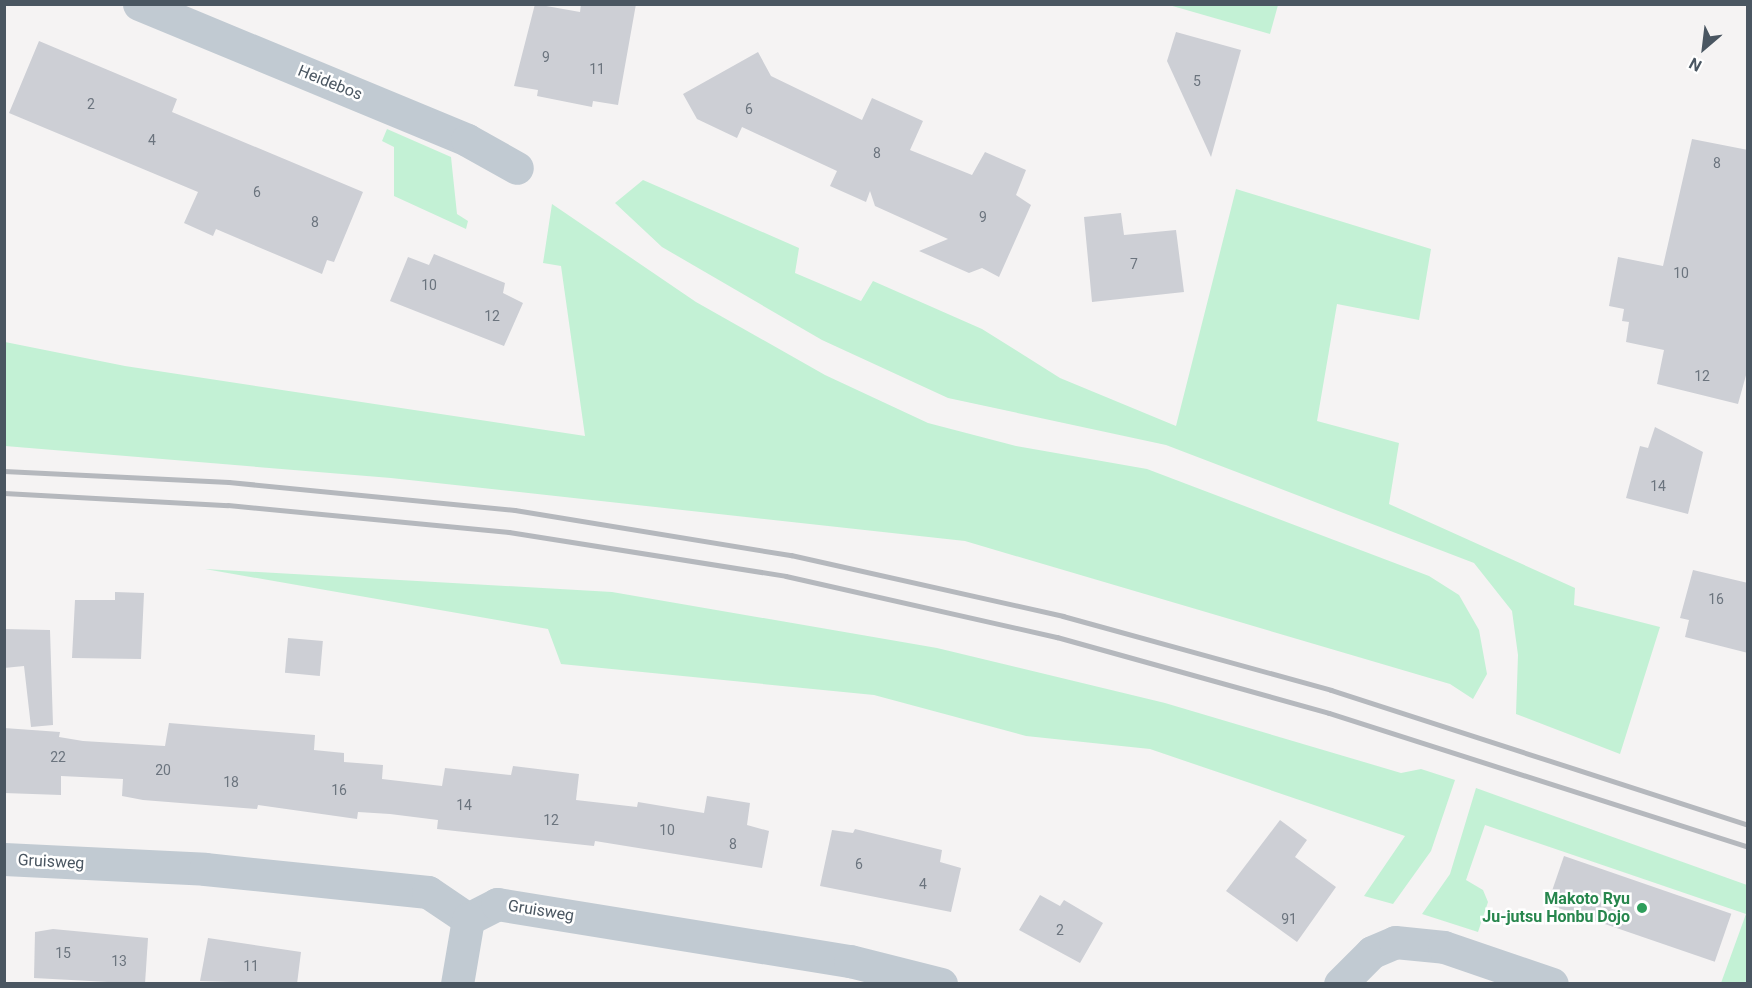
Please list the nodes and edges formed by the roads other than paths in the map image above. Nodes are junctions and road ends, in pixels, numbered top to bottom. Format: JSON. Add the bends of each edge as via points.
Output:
{"nodes":[{"id":1,"x":139,"y":4,"type":"edge"},
{"id":2,"x":517,"y":168,"type":"dead end"},
{"id":3,"x":4,"y":859,"type":"edge"},
{"id":4,"x":468,"y":919,"type":"junction"},
{"id":5,"x":457,"y":984,"type":"edge"},
{"id":6,"x":941,"y":984,"type":"edge"},
{"id":7,"x":1340,"y":984,"type":"edge"},
{"id":8,"x":1552,"y":984,"type":"edge"}],
"edges":[{"from":1,"to":2,"type":"street","name":"Heidebos","via":[[467,140]]},
{"from":3,"to":4,"type":"street","name":"Gruisweg","via":[[205,869],[428,892]]},
{"from":4,"to":5,"type":"street"},
{"from":4,"to":6,"type":"street","name":"Gruisweg","via":[[497,904],[850,961]]},
{"from":7,"to":8,"type":"street","via":[[1372,952],[1395,942],[1444,947]]}]}
